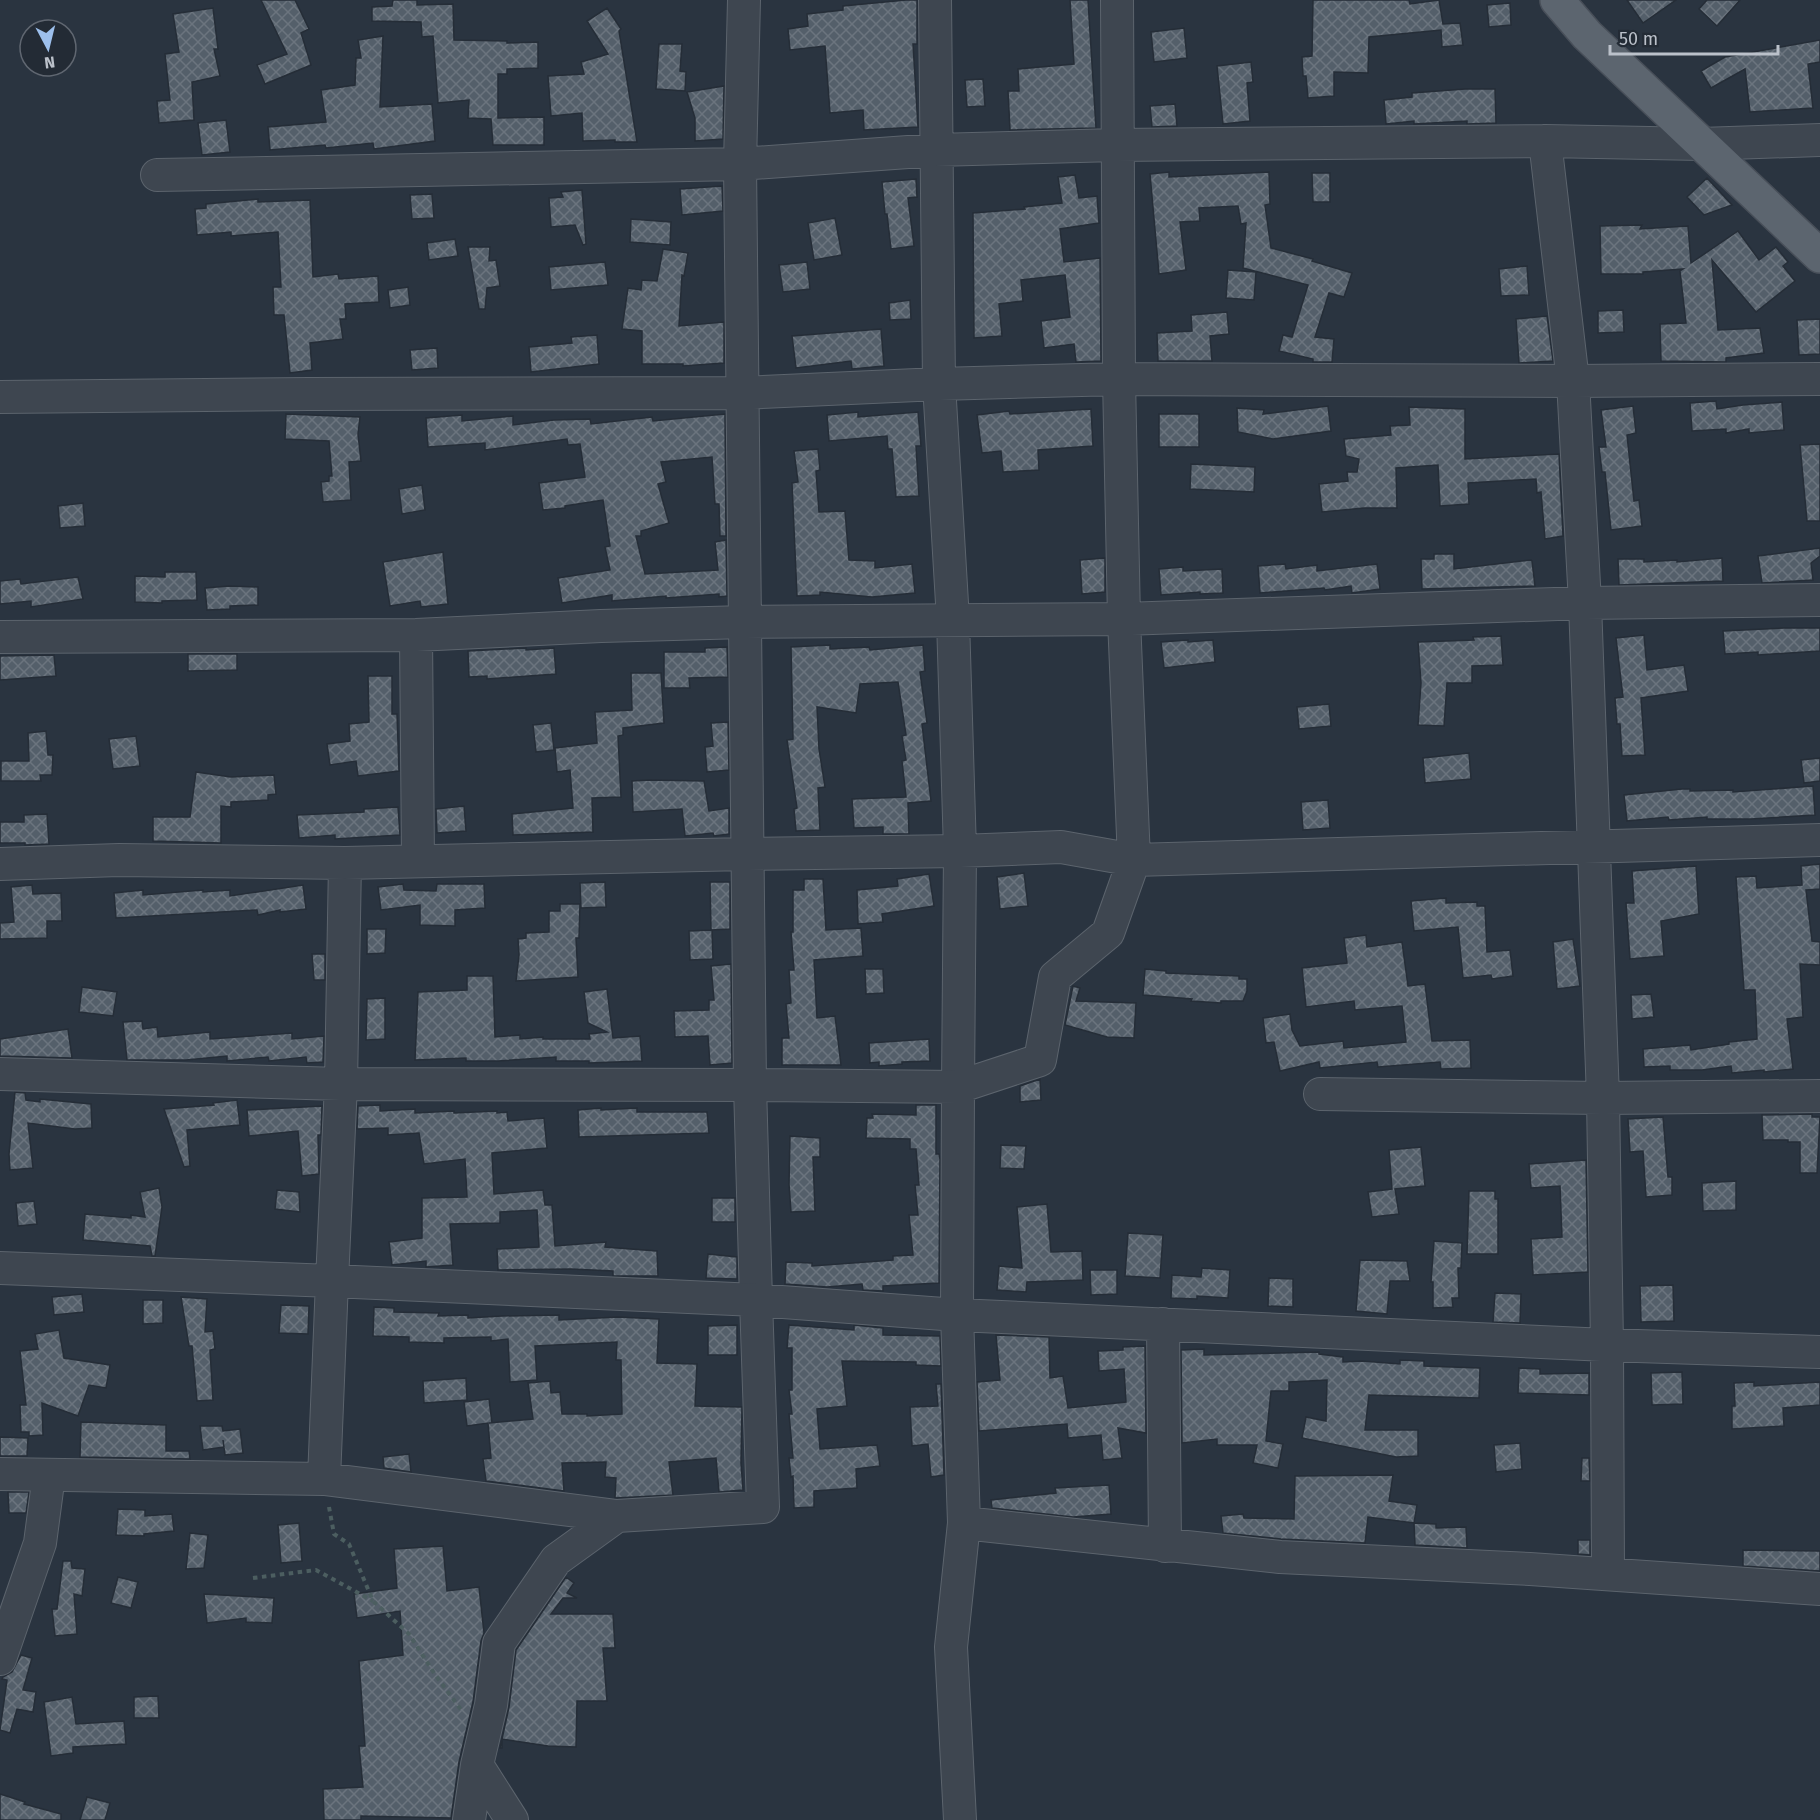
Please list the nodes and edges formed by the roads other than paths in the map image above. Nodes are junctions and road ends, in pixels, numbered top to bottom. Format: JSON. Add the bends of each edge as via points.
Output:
{"nodes":[{"id":1,"x":744,"y":0,"type":"edge"},
{"id":2,"x":936,"y":0,"type":"edge"},
{"id":3,"x":1117,"y":0,"type":"edge"},
{"id":4,"x":1557,"y":0,"type":"edge"},
{"id":5,"x":1820,"y":140,"type":"edge"},
{"id":6,"x":1545,"y":141,"type":"junction"},
{"id":7,"x":1701,"y":144,"type":"junction"},
{"id":8,"x":1116,"y":145,"type":"junction"},
{"id":9,"x":936,"y":150,"type":"junction"},
{"id":10,"x":740,"y":164,"type":"junction"},
{"id":11,"x":157,"y":175,"type":"dead end"},
{"id":12,"x":1820,"y":256,"type":"edge"},
{"id":13,"x":1119,"y":379,"type":"junction"},
{"id":14,"x":1820,"y":379,"type":"edge"},
{"id":15,"x":1573,"y":381,"type":"junction"},
{"id":16,"x":939,"y":384,"type":"junction"},
{"id":17,"x":742,"y":393,"type":"junction"},
{"id":18,"x":0,"y":397,"type":"edge"},
{"id":19,"x":1820,"y":600,"type":"edge"},
{"id":20,"x":1585,"y":603,"type":"junction"},
{"id":21,"x":1124,"y":619,"type":"junction"},
{"id":22,"x":953,"y":620,"type":"junction"},
{"id":23,"x":745,"y":622,"type":"junction"},
{"id":24,"x":416,"y":635,"type":"junction"},
{"id":25,"x":0,"y":637,"type":"edge"},
{"id":26,"x":1820,"y":840,"type":"edge"},
{"id":27,"x":1593,"y":846,"type":"junction"},
{"id":28,"x":960,"y":851,"type":"junction"},
{"id":29,"x":747,"y":854,"type":"junction"},
{"id":30,"x":418,"y":860,"type":"junction"},
{"id":31,"x":1134,"y":860,"type":"junction"},
{"id":32,"x":345,"y":863,"type":"junction"},
{"id":33,"x":0,"y":864,"type":"edge"},
{"id":34,"x":0,"y":1074,"type":"edge"},
{"id":35,"x":341,"y":1084,"type":"junction"},
{"id":36,"x":750,"y":1085,"type":"junction"},
{"id":37,"x":958,"y":1088,"type":"junction"},
{"id":38,"x":1320,"y":1094,"type":"dead end"},
{"id":39,"x":1820,"y":1096,"type":"edge"},
{"id":40,"x":1603,"y":1098,"type":"junction"},
{"id":41,"x":0,"y":1268,"type":"edge"},
{"id":42,"x":332,"y":1281,"type":"junction"},
{"id":43,"x":756,"y":1300,"type":"junction"},
{"id":44,"x":957,"y":1315,"type":"junction"},
{"id":45,"x":1163,"y":1324,"type":"junction"},
{"id":46,"x":1607,"y":1345,"type":"junction"},
{"id":47,"x":1820,"y":1352,"type":"edge"},
{"id":48,"x":0,"y":1474,"type":"edge"},
{"id":49,"x":49,"y":1475,"type":"junction"},
{"id":50,"x":324,"y":1479,"type":"junction"},
{"id":51,"x":617,"y":1516,"type":"junction"},
{"id":52,"x":964,"y":1523,"type":"junction"},
{"id":53,"x":1165,"y":1546,"type":"junction"},
{"id":54,"x":1608,"y":1574,"type":"junction"},
{"id":55,"x":1820,"y":1589,"type":"edge"},
{"id":56,"x":0,"y":1659,"type":"edge"},
{"id":57,"x":480,"y":1751,"type":"junction"},
{"id":58,"x":469,"y":1820,"type":"edge"},
{"id":59,"x":512,"y":1820,"type":"edge"},
{"id":60,"x":960,"y":1820,"type":"edge"}],
"edges":[{"from":1,"to":10,"type":"street"},
{"from":2,"to":9,"type":"street"},
{"from":3,"to":8,"type":"street"},
{"from":4,"to":7,"type":"main road","via":[[1587,35]]},
{"from":5,"to":7,"type":"street"},
{"from":6,"to":7,"type":"street"},
{"from":6,"to":8,"type":"street"},
{"from":6,"to":15,"type":"street"},
{"from":7,"to":12,"type":"main road"},
{"from":8,"to":9,"type":"street"},
{"from":8,"to":13,"type":"street"},
{"from":9,"to":10,"type":"street"},
{"from":9,"to":16,"type":"street"},
{"from":10,"to":11,"type":"street"},
{"from":10,"to":17,"type":"street"},
{"from":13,"to":15,"type":"street"},
{"from":13,"to":16,"type":"street"},
{"from":13,"to":21,"type":"street"},
{"from":14,"to":15,"type":"street"},
{"from":15,"to":20,"type":"street"},
{"from":16,"to":17,"type":"street"},
{"from":16,"to":22,"type":"street"},
{"from":17,"to":18,"type":"street"},
{"from":17,"to":23,"type":"street"},
{"from":19,"to":20,"type":"street"},
{"from":20,"to":21,"type":"street"},
{"from":20,"to":27,"type":"street"},
{"from":21,"to":22,"type":"street"},
{"from":21,"to":31,"type":"street"},
{"from":22,"to":23,"type":"street"},
{"from":22,"to":28,"type":"street"},
{"from":23,"to":24,"type":"street"},
{"from":23,"to":29,"type":"street"},
{"from":24,"to":25,"type":"street"},
{"from":24,"to":30,"type":"street"},
{"from":26,"to":27,"type":"street"},
{"from":27,"to":31,"type":"street"},
{"from":27,"to":40,"type":"street"},
{"from":28,"to":29,"type":"street"},
{"from":28,"to":31,"type":"street","via":[[1061,847]]},
{"from":28,"to":37,"type":"street"},
{"from":29,"to":30,"type":"street"},
{"from":29,"to":36,"type":"street"},
{"from":30,"to":32,"type":"street"},
{"from":31,"to":37,"type":"street","via":[[1108,933],[1055,977],[1040,1060]]},
{"from":32,"to":33,"type":"street","via":[[119,860]]},
{"from":32,"to":35,"type":"street"},
{"from":34,"to":35,"type":"street"},
{"from":35,"to":36,"type":"street"},
{"from":35,"to":42,"type":"street"},
{"from":36,"to":37,"type":"street"},
{"from":36,"to":43,"type":"street"},
{"from":37,"to":44,"type":"street"},
{"from":38,"to":40,"type":"street"},
{"from":39,"to":40,"type":"street"},
{"from":40,"to":46,"type":"street"},
{"from":41,"to":42,"type":"street"},
{"from":42,"to":43,"type":"street"},
{"from":42,"to":50,"type":"street"},
{"from":43,"to":44,"type":"street"},
{"from":43,"to":51,"type":"street","via":[[763,1507]]},
{"from":44,"to":45,"type":"street"},
{"from":44,"to":52,"type":"street"},
{"from":45,"to":46,"type":"street"},
{"from":45,"to":53,"type":"street"},
{"from":46,"to":47,"type":"street"},
{"from":46,"to":54,"type":"street"},
{"from":48,"to":49,"type":"street"},
{"from":49,"to":50,"type":"street"},
{"from":49,"to":56,"type":"street","via":[[40,1543]]},
{"from":50,"to":51,"type":"street"},
{"from":51,"to":57,"type":"street","via":[[556,1560],[499,1643]]},
{"from":52,"to":53,"type":"street"},
{"from":52,"to":60,"type":"street","via":[[951,1647]]},
{"from":53,"to":54,"type":"street","via":[[1280,1557]]},
{"from":54,"to":55,"type":"street"},
{"from":57,"to":58,"type":"street"},
{"from":57,"to":59,"type":"street"}]}
